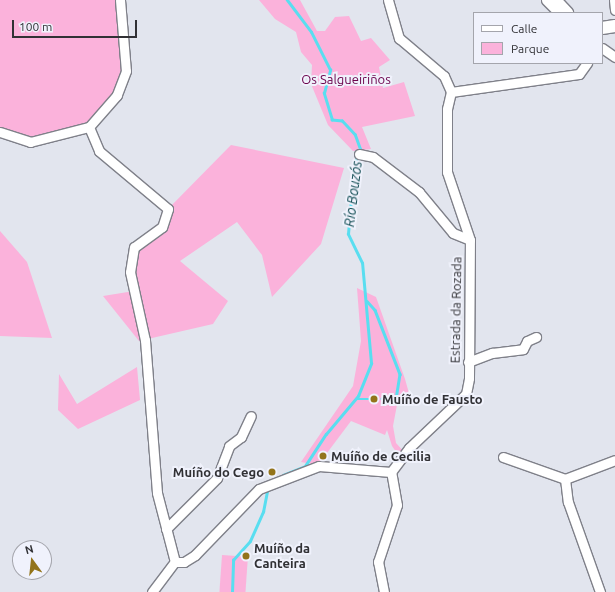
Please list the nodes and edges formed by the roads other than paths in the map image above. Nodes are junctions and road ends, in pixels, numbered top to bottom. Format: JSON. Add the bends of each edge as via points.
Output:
{"nodes":[{"id":1,"x":120,"y":0,"type":"edge"},
{"id":2,"x":388,"y":0,"type":"edge"},
{"id":3,"x":546,"y":0,"type":"edge"},
{"id":4,"x":555,"y":0,"type":"edge"},
{"id":5,"x":614,"y":0,"type":"edge"},
{"id":6,"x":615,"y":10,"type":"edge"},
{"id":7,"x":558,"y":12,"type":"edge"},
{"id":8,"x":566,"y":12,"type":"edge"},
{"id":9,"x":615,"y":25,"type":"edge"},
{"id":10,"x":603,"y":28,"type":"edge"},
{"id":11,"x":603,"y":49,"type":"edge"},
{"id":12,"x":615,"y":57,"type":"edge"},
{"id":13,"x":586,"y":64,"type":"edge"},
{"id":14,"x":451,"y":92,"type":"junction"},
{"id":15,"x":89,"y":127,"type":"junction"},
{"id":16,"x":0,"y":132,"type":"edge"},
{"id":17,"x":359,"y":154,"type":"dead end"},
{"id":18,"x":470,"y":240,"type":"junction"},
{"id":19,"x":536,"y":337,"type":"dead end"},
{"id":20,"x":468,"y":362,"type":"junction"},
{"id":21,"x":251,"y":416,"type":"dead end"},
{"id":22,"x":502,"y":457,"type":"dead end"},
{"id":23,"x":615,"y":460,"type":"edge"},
{"id":24,"x":391,"y":472,"type":"junction"},
{"id":25,"x":565,"y":479,"type":"junction"},
{"id":26,"x":166,"y":529,"type":"junction"},
{"id":27,"x":175,"y":562,"type":"junction"},
{"id":28,"x":152,"y":592,"type":"edge"},
{"id":29,"x":384,"y":592,"type":"edge"},
{"id":30,"x":600,"y":592,"type":"edge"}],
"edges":[{"from":1,"to":15,"type":"street","via":[[126,44],[126,72],[117,94]]},
{"from":2,"to":14,"type":"street","via":[[399,38],[444,76]]},
{"from":3,"to":7,"type":"street"},
{"from":4,"to":8,"type":"street"},
{"from":5,"to":6,"type":"street"},
{"from":9,"to":10,"type":"street"},
{"from":11,"to":12,"type":"street","via":[[609,56]]},
{"from":13,"to":14,"type":"street","via":[[579,74]]},
{"from":14,"to":18,"type":"street","name":"Estrada da Rozada","via":[[447,108],[447,172]]},
{"from":15,"to":16,"type":"street","via":[[30,142]]},
{"from":15,"to":26,"type":"street","via":[[99,151],[168,209],[162,227],[134,247],[130,272],[144,340],[157,493]]},
{"from":17,"to":18,"type":"street","via":[[373,157],[419,192],[453,233]]},
{"from":18,"to":20,"type":"street","name":"Estrada da Rozada","via":[[472,310]]},
{"from":19,"to":20,"type":"street","via":[[527,341],[523,349],[492,353]]},
{"from":20,"to":24,"type":"street","name":"Estrada da Rozada","via":[[466,394],[409,448]]},
{"from":21,"to":26,"type":"street","via":[[241,437],[229,446],[217,478]]},
{"from":22,"to":25,"type":"street"},
{"from":23,"to":25,"type":"street"},
{"from":24,"to":27,"type":"street","via":[[319,466],[259,489],[195,555],[184,562]]},
{"from":24,"to":29,"type":"street","via":[[396,506],[378,562]]},
{"from":25,"to":30,"type":"street","via":[[568,502]]},
{"from":26,"to":27,"type":"street"},
{"from":27,"to":28,"type":"street"}]}
